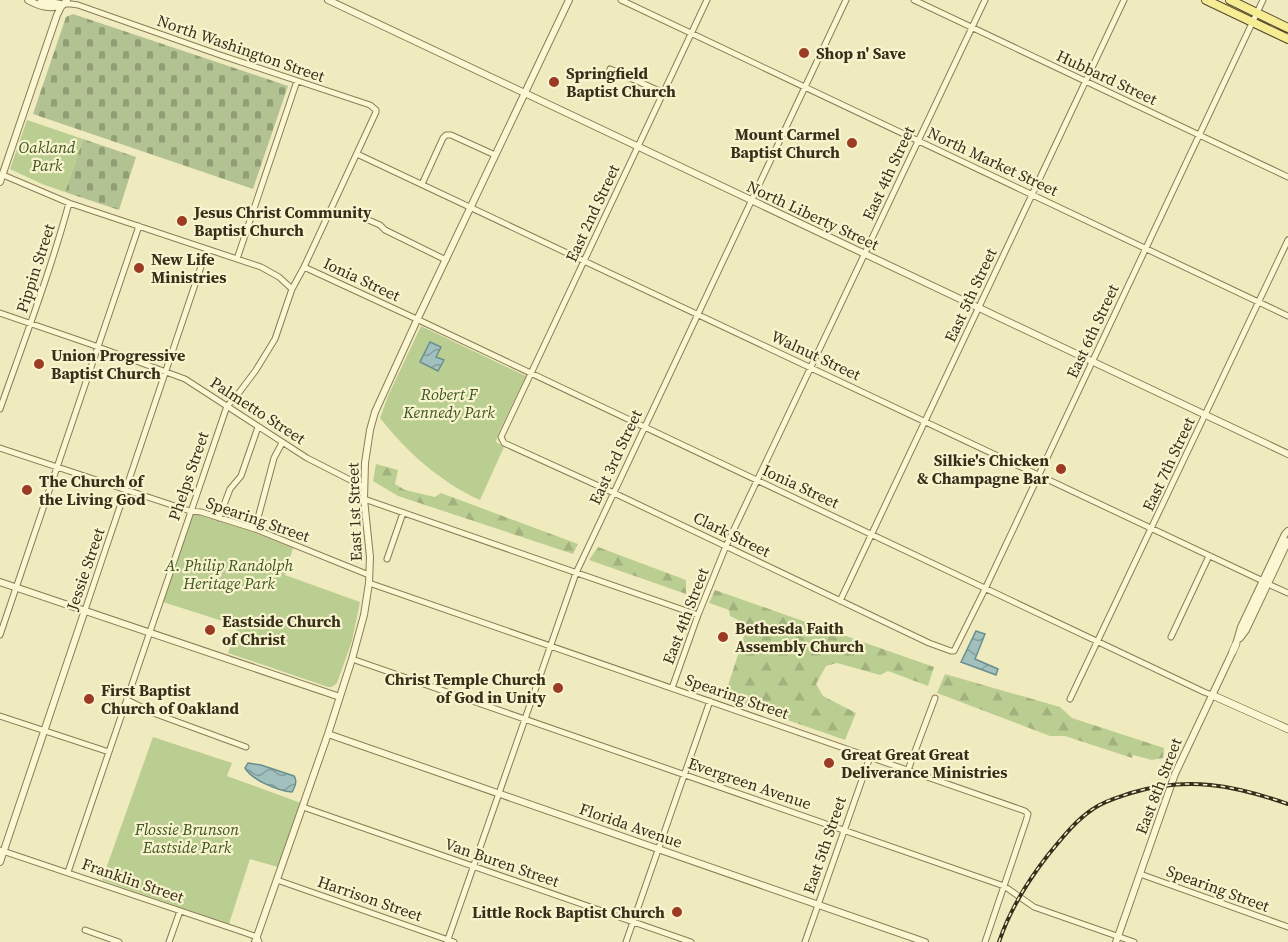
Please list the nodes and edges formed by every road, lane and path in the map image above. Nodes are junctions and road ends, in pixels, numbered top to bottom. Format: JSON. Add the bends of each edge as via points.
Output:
{"nodes":[{"id":1,"x":28,"y":0,"type":"edge"},
{"id":2,"x":41,"y":0,"type":"edge"},
{"id":3,"x":327,"y":0,"type":"edge"},
{"id":4,"x":568,"y":0,"type":"edge"},
{"id":5,"x":621,"y":0,"type":"edge"},
{"id":6,"x":707,"y":0,"type":"edge"},
{"id":7,"x":846,"y":0,"type":"edge"},
{"id":8,"x":914,"y":0,"type":"edge"},
{"id":9,"x":985,"y":0,"type":"edge"},
{"id":10,"x":1124,"y":0,"type":"edge"},
{"id":11,"x":1206,"y":0,"type":"edge"},
{"id":12,"x":1230,"y":0,"type":"edge"},
{"id":13,"x":1263,"y":0,"type":"edge"},
{"id":14,"x":65,"y":2,"type":"edge"},
{"id":15,"x":1257,"y":13,"type":"junction"},
{"id":16,"x":1252,"y":22,"type":"junction"},
{"id":17,"x":972,"y":28,"type":"junction"},
{"id":18,"x":1288,"y":28,"type":"edge"},
{"id":19,"x":692,"y":34,"type":"junction"},
{"id":20,"x":1288,"y":39,"type":"edge"},
{"id":21,"x":610,"y":69,"type":"dead end"},
{"id":22,"x":297,"y":81,"type":"junction"},
{"id":23,"x":1085,"y":81,"type":"junction"},
{"id":24,"x":805,"y":87,"type":"junction"},
{"id":25,"x":525,"y":93,"type":"junction"},
{"id":26,"x":664,"y":93,"type":"junction"},
{"id":27,"x":376,"y":110,"type":"joint"},
{"id":28,"x":1199,"y":135,"type":"junction"},
{"id":29,"x":919,"y":141,"type":"junction"},
{"id":30,"x":638,"y":147,"type":"junction"},
{"id":31,"x":357,"y":154,"type":"junction"},
{"id":32,"x":495,"y":155,"type":"junction"},
{"id":33,"x":3,"y":175,"type":"junction"},
{"id":34,"x":1288,"y":177,"type":"edge"},
{"id":35,"x":0,"y":182,"type":"edge"},
{"id":36,"x":422,"y":184,"type":"junction"},
{"id":37,"x":1032,"y":195,"type":"junction"},
{"id":38,"x":752,"y":201,"type":"junction"},
{"id":39,"x":69,"y":203,"type":"junction"},
{"id":40,"x":471,"y":207,"type":"junction"},
{"id":41,"x":366,"y":219,"type":"dead end"},
{"id":42,"x":139,"y":226,"type":"junction"},
{"id":43,"x":1288,"y":240,"type":"edge"},
{"id":44,"x":1146,"y":248,"type":"junction"},
{"id":45,"x":207,"y":249,"type":"junction"},
{"id":46,"x":865,"y":254,"type":"junction"},
{"id":47,"x":237,"y":259,"type":"junction"},
{"id":48,"x":585,"y":260,"type":"junction"},
{"id":49,"x":446,"y":261,"type":"junction"},
{"id":50,"x":304,"y":267,"type":"junction"},
{"id":51,"x":292,"y":289,"type":"junction"},
{"id":52,"x":1259,"y":302,"type":"junction"},
{"id":53,"x":979,"y":308,"type":"junction"},
{"id":54,"x":0,"y":313,"type":"edge"},
{"id":55,"x":698,"y":314,"type":"junction"},
{"id":56,"x":1288,"y":316,"type":"edge"},
{"id":57,"x":417,"y":320,"type":"junction"},
{"id":58,"x":31,"y":324,"type":"junction"},
{"id":59,"x":98,"y":347,"type":"junction"},
{"id":60,"x":1092,"y":362,"type":"junction"},
{"id":61,"x":812,"y":368,"type":"junction"},
{"id":62,"x":166,"y":371,"type":"junction"},
{"id":63,"x":531,"y":374,"type":"junction"},
{"id":64,"x":226,"y":406,"type":"junction"},
{"id":65,"x":0,"y":409,"type":"edge"},
{"id":66,"x":1206,"y":416,"type":"junction"},
{"id":67,"x":925,"y":421,"type":"junction"},
{"id":68,"x":258,"y":427,"type":"junction"},
{"id":69,"x":644,"y":428,"type":"junction"},
{"id":70,"x":501,"y":437,"type":"joint"},
{"id":71,"x":282,"y":443,"type":"junction"},
{"id":72,"x":0,"y":448,"type":"edge"},
{"id":73,"x":1288,"y":454,"type":"edge"},
{"id":74,"x":57,"y":467,"type":"junction"},
{"id":75,"x":1038,"y":475,"type":"junction"},
{"id":76,"x":758,"y":481,"type":"junction"},
{"id":77,"x":364,"y":487,"type":"junction"},
{"id":78,"x":126,"y":490,"type":"junction"},
{"id":79,"x":614,"y":493,"type":"junction"},
{"id":80,"x":364,"y":499,"type":"junction"},
{"id":81,"x":190,"y":511,"type":"junction"},
{"id":82,"x":403,"y":513,"type":"junction"},
{"id":83,"x":219,"y":518,"type":"junction"},
{"id":84,"x":255,"y":529,"type":"junction"},
{"id":85,"x":1152,"y":529,"type":"junction"},
{"id":86,"x":1288,"y":531,"type":"edge"},
{"id":87,"x":871,"y":535,"type":"junction"},
{"id":88,"x":1288,"y":542,"type":"edge"},
{"id":89,"x":726,"y":546,"type":"junction"},
{"id":90,"x":1209,"y":556,"type":"junction"},
{"id":91,"x":387,"y":559,"type":"dead end"},
{"id":92,"x":576,"y":573,"type":"junction"},
{"id":93,"x":369,"y":575,"type":"junction"},
{"id":94,"x":0,"y":582,"type":"edge"},
{"id":95,"x":1265,"y":582,"type":"junction"},
{"id":96,"x":369,"y":583,"type":"junction"},
{"id":97,"x":16,"y":587,"type":"junction"},
{"id":98,"x":985,"y":589,"type":"junction"},
{"id":99,"x":1288,"y":593,"type":"edge"},
{"id":100,"x":840,"y":601,"type":"junction"},
{"id":101,"x":85,"y":610,"type":"junction"},
{"id":102,"x":698,"y":615,"type":"junction"},
{"id":103,"x":150,"y":632,"type":"junction"},
{"id":104,"x":0,"y":635,"type":"edge"},
{"id":105,"x":1171,"y":637,"type":"dead end"},
{"id":106,"x":1098,"y":642,"type":"junction"},
{"id":107,"x":550,"y":646,"type":"junction"},
{"id":108,"x":954,"y":651,"type":"joint"},
{"id":109,"x":352,"y":659,"type":"junction"},
{"id":110,"x":672,"y":688,"type":"junction"},
{"id":111,"x":1212,"y":695,"type":"junction"},
{"id":112,"x":340,"y":697,"type":"junction"},
{"id":113,"x":934,"y":698,"type":"dead end"},
{"id":114,"x":1070,"y":699,"type":"dead end"},
{"id":115,"x":127,"y":700,"type":"junction"},
{"id":116,"x":710,"y":701,"type":"junction"},
{"id":117,"x":0,"y":716,"type":"edge"},
{"id":118,"x":525,"y":720,"type":"junction"},
{"id":119,"x":1288,"y":729,"type":"edge"},
{"id":120,"x":45,"y":730,"type":"junction"},
{"id":121,"x":328,"y":734,"type":"junction"},
{"id":122,"x":246,"y":747,"type":"dead end"},
{"id":123,"x":109,"y":752,"type":"junction"},
{"id":124,"x":870,"y":757,"type":"junction"},
{"id":125,"x":908,"y":770,"type":"junction"},
{"id":126,"x":684,"y":775,"type":"junction"},
{"id":127,"x":500,"y":793,"type":"junction"},
{"id":128,"x":303,"y":807,"type":"junction"},
{"id":129,"x":844,"y":830,"type":"junction"},
{"id":130,"x":659,"y":849,"type":"junction"},
{"id":131,"x":2,"y":851,"type":"edge"},
{"id":132,"x":0,"y":862,"type":"edge"},
{"id":133,"x":474,"y":866,"type":"junction"},
{"id":134,"x":68,"y":872,"type":"junction"},
{"id":135,"x":1140,"y":874,"type":"junction"},
{"id":136,"x":277,"y":880,"type":"junction"},
{"id":137,"x":1004,"y":886,"type":"junction"},
{"id":138,"x":818,"y":904,"type":"junction"},
{"id":139,"x":180,"y":911,"type":"junction"},
{"id":140,"x":633,"y":922,"type":"junction"},
{"id":141,"x":1288,"y":927,"type":"edge"},
{"id":142,"x":85,"y":930,"type":"dead end"},
{"id":143,"x":1117,"y":939,"type":"edge"},
{"id":144,"x":257,"y":940,"type":"edge"},
{"id":145,"x":450,"y":941,"type":"edge"},
{"id":146,"x":119,"y":942,"type":"edge"},
{"id":147,"x":169,"y":942,"type":"edge"},
{"id":148,"x":626,"y":942,"type":"edge"},
{"id":149,"x":691,"y":942,"type":"edge"},
{"id":150,"x":805,"y":942,"type":"edge"},
{"id":151,"x":925,"y":942,"type":"edge"},
{"id":152,"x":985,"y":942,"type":"edge"},
{"id":153,"x":1134,"y":942,"type":"edge"}],
"edges":[{"from":1,"to":14,"type":"street","name":"North Washington Street","via":[[49,8]]},
{"from":2,"to":14,"type":"street","name":"North Washington Street"},
{"from":3,"to":25,"type":"street","name":"North Liberty Street"},
{"from":4,"to":25,"type":"street","name":"East 1st Street"},
{"from":5,"to":19,"type":"street","name":"North Market Street"},
{"from":6,"to":19,"type":"street","name":"East 2nd Street"},
{"from":7,"to":24,"type":"street","name":"East 3rd Street"},
{"from":8,"to":17,"type":"street","name":"Hubbard Street"},
{"from":9,"to":17,"type":"street","name":"East 4th Street"},
{"from":10,"to":23,"type":"street","name":"East 5th Street"},
{"from":11,"to":16,"type":"main road"},
{"from":12,"to":15,"type":"main road"},
{"from":13,"to":15,"type":"street","name":"East 6th Street"},
{"from":14,"to":22,"type":"street","name":"North Washington Street"},
{"from":14,"to":33,"type":"street","via":[[57,15]]},
{"from":15,"to":16,"type":"street","name":"East 6th Street"},
{"from":15,"to":18,"type":"main road"},
{"from":16,"to":20,"type":"main road"},
{"from":16,"to":28,"type":"street","name":"East 6th Street"},
{"from":17,"to":23,"type":"street","name":"Hubbard Street"},
{"from":17,"to":29,"type":"street","name":"East 4th Street"},
{"from":19,"to":24,"type":"street","name":"North Market Street"},
{"from":19,"to":26,"type":"street","name":"East 2nd Street"},
{"from":21,"to":26,"type":"street"},
{"from":22,"to":27,"type":"street","name":"North Washington Street"},
{"from":22,"to":47,"type":"street"},
{"from":23,"to":28,"type":"street","name":"Hubbard Street"},
{"from":23,"to":37,"type":"street","name":"East 5th Street"},
{"from":24,"to":29,"type":"street","name":"North Market Street"},
{"from":24,"to":38,"type":"street","name":"East 3rd Street"},
{"from":25,"to":30,"type":"street","name":"North Liberty Street"},
{"from":25,"to":32,"type":"street","name":"East 1st Street"},
{"from":26,"to":30,"type":"street","name":"East 2nd Street"},
{"from":27,"to":31,"type":"street","name":"Phelps Street"},
{"from":28,"to":34,"type":"street","name":"Hubbard Street"},
{"from":28,"to":44,"type":"street","name":"East 6th Street"},
{"from":29,"to":37,"type":"street","name":"North Market Street"},
{"from":29,"to":46,"type":"street","name":"East 4th Street"},
{"from":30,"to":38,"type":"street","name":"North Liberty Street"},
{"from":30,"to":48,"type":"street","name":"East 2nd Street"},
{"from":31,"to":36,"type":"street","name":"Walnut Street"},
{"from":31,"to":50,"type":"street","name":"Phelps Street"},
{"from":32,"to":36,"type":"street","via":[[446,135]]},
{"from":32,"to":40,"type":"street","name":"East 1st Street"},
{"from":33,"to":35,"type":"street"},
{"from":33,"to":39,"type":"street"},
{"from":36,"to":40,"type":"street","name":"Walnut Street"},
{"from":37,"to":44,"type":"street","name":"North Market Street"},
{"from":37,"to":53,"type":"street","name":"East 5th Street"},
{"from":38,"to":46,"type":"street","name":"North Liberty Street"},
{"from":38,"to":55,"type":"street","name":"East 3rd Street"},
{"from":39,"to":42,"type":"street"},
{"from":39,"to":58,"type":"street","name":"Pippin Street"},
{"from":40,"to":48,"type":"street","name":"Walnut Street"},
{"from":40,"to":49,"type":"street","name":"East 1st Street"},
{"from":41,"to":49,"type":"street"},
{"from":42,"to":45,"type":"street"},
{"from":42,"to":59,"type":"street"},
{"from":43,"to":52,"type":"street","name":"East 7th Street"},
{"from":44,"to":52,"type":"street","name":"North Market Street"},
{"from":44,"to":60,"type":"street","name":"East 6th Street"},
{"from":45,"to":47,"type":"street"},
{"from":45,"to":62,"type":"street","name":"Jessie Street"},
{"from":46,"to":53,"type":"street","name":"North Liberty Street"},
{"from":46,"to":61,"type":"street","name":"East 4th Street"},
{"from":47,"to":51,"type":"street","via":[[261,267]]},
{"from":48,"to":55,"type":"street","name":"Walnut Street"},
{"from":48,"to":63,"type":"street","name":"East 2nd Street"},
{"from":49,"to":57,"type":"street","name":"East 1st Street"},
{"from":50,"to":51,"type":"street","name":"Phelps Street"},
{"from":50,"to":57,"type":"street","name":"Ionia Street"},
{"from":51,"to":64,"type":"street","name":"Phelps Street","via":[[275,339]]},
{"from":52,"to":56,"type":"street","name":"North Market Street"},
{"from":52,"to":66,"type":"street","name":"East 7th Street"},
{"from":53,"to":60,"type":"street","name":"North Liberty Street"},
{"from":53,"to":67,"type":"street","name":"East 5th Street"},
{"from":54,"to":58,"type":"street","name":"Palmetto Street"},
{"from":55,"to":61,"type":"street","name":"Walnut Street"},
{"from":55,"to":69,"type":"street","name":"East 3rd Street"},
{"from":57,"to":63,"type":"street","name":"Ionia Street"},
{"from":57,"to":77,"type":"street","name":"East 1st Street","via":[[375,412]]},
{"from":58,"to":59,"type":"street","name":"Palmetto Street"},
{"from":58,"to":65,"type":"street","name":"Pippin Street"},
{"from":59,"to":62,"type":"street","name":"Palmetto Street"},
{"from":59,"to":74,"type":"street"},
{"from":60,"to":66,"type":"street","name":"North Liberty Street"},
{"from":60,"to":75,"type":"street","name":"East 6th Street"},
{"from":61,"to":67,"type":"street","name":"Walnut Street"},
{"from":61,"to":76,"type":"street","name":"East 4th Street"},
{"from":62,"to":64,"type":"street","name":"Palmetto Street","via":[[208,392]]},
{"from":62,"to":78,"type":"street","name":"Jessie Street"},
{"from":63,"to":69,"type":"street","name":"Ionia Street"},
{"from":63,"to":70,"type":"street","name":"East 2nd Street"},
{"from":64,"to":68,"type":"street","name":"Palmetto Street"},
{"from":64,"to":81,"type":"street","name":"Phelps Street"},
{"from":66,"to":73,"type":"street","name":"North Liberty Street"},
{"from":66,"to":85,"type":"street","name":"East 7th Street"},
{"from":67,"to":75,"type":"street","name":"Walnut Street"},
{"from":67,"to":87,"type":"street","name":"East 5th Street"},
{"from":68,"to":71,"type":"street","name":"Palmetto Street"},
{"from":68,"to":83,"type":"street","via":[[241,476],[230,489]]},
{"from":69,"to":76,"type":"street","name":"Ionia Street"},
{"from":69,"to":79,"type":"street","name":"East 3rd Street"},
{"from":70,"to":79,"type":"street","name":"Clark Street","via":[[504,443]]},
{"from":71,"to":77,"type":"street","name":"Palmetto Street"},
{"from":71,"to":84,"type":"street","via":[[274,458]]},
{"from":72,"to":74,"type":"street","name":"Spearing Street"},
{"from":74,"to":78,"type":"street","name":"Spearing Street"},
{"from":74,"to":97,"type":"street"},
{"from":75,"to":85,"type":"street","name":"Walnut Street"},
{"from":75,"to":98,"type":"street","name":"East 6th Street"},
{"from":76,"to":87,"type":"street","name":"Ionia Street"},
{"from":76,"to":89,"type":"street","name":"East 4th Street"},
{"from":77,"to":80,"type":"street","name":"East 1st Street"},
{"from":78,"to":81,"type":"street","name":"Spearing Street"},
{"from":78,"to":101,"type":"street","name":"Jessie Street"},
{"from":79,"to":89,"type":"street","name":"Clark Street"},
{"from":79,"to":92,"type":"street","name":"East 3rd Street"},
{"from":80,"to":82,"type":"street"},
{"from":80,"to":93,"type":"street","name":"East 1st Street"},
{"from":81,"to":83,"type":"street","name":"Spearing Street"},
{"from":81,"to":103,"type":"street","name":"Phelps Street"},
{"from":82,"to":91,"type":"street"},
{"from":82,"to":92,"type":"street"},
{"from":83,"to":84,"type":"street","name":"Spearing Street"},
{"from":84,"to":93,"type":"street","name":"Spearing Street"},
{"from":85,"to":90,"type":"street","name":"Walnut Street"},
{"from":85,"to":106,"type":"street","name":"East 7th Street"},
{"from":86,"to":95,"type":"street","name":"East 8th Street"},
{"from":87,"to":98,"type":"street","name":"Ionia Street"},
{"from":87,"to":100,"type":"street","name":"East 5th Street"},
{"from":88,"to":95,"type":"street","name":"East 8th Street"},
{"from":89,"to":100,"type":"street","name":"Clark Street"},
{"from":89,"to":102,"type":"street","name":"East 4th Street"},
{"from":90,"to":95,"type":"street","name":"Walnut Street"},
{"from":90,"to":105,"type":"street"},
{"from":92,"to":102,"type":"street"},
{"from":92,"to":107,"type":"street","name":"East 3rd Street"},
{"from":93,"to":96,"type":"street","name":"East 1st Street"},
{"from":94,"to":97,"type":"street"},
{"from":95,"to":99,"type":"street","name":"Walnut Street"},
{"from":95,"to":111,"type":"street","name":"East 8th Street","via":[[1246,630]]},
{"from":96,"to":107,"type":"street","name":"Spearing Street"},
{"from":96,"to":109,"type":"street","name":"East 1st Street"},
{"from":97,"to":101,"type":"street"},
{"from":97,"to":104,"type":"street"},
{"from":98,"to":106,"type":"street","name":"Ionia Street"},
{"from":98,"to":108,"type":"street","name":"East 6th Street"},
{"from":100,"to":108,"type":"street","name":"Clark Street"},
{"from":101,"to":103,"type":"street"},
{"from":101,"to":120,"type":"street","name":"Jessie Street"},
{"from":102,"to":110,"type":"street","name":"East 4th Street"},
{"from":103,"to":112,"type":"street"},
{"from":103,"to":115,"type":"street","name":"Phelps Street"},
{"from":106,"to":111,"type":"street","name":"Ionia Street"},
{"from":106,"to":114,"type":"street","name":"East 7th Street"},
{"from":107,"to":110,"type":"street","name":"Spearing Street"},
{"from":107,"to":118,"type":"street","name":"East 3rd Street"},
{"from":109,"to":112,"type":"street","name":"East 1st Street"},
{"from":109,"to":118,"type":"street","name":"Evergreen Avenue"},
{"from":110,"to":116,"type":"street","name":"Spearing Street"},
{"from":111,"to":119,"type":"main road","name":"Ionia Street"},
{"from":111,"to":135,"type":"street","name":"East 8th Street","via":[[1175,774]]},
{"from":112,"to":121,"type":"street","name":"East 1st Street"},
{"from":113,"to":125,"type":"street"},
{"from":115,"to":122,"type":"street"},
{"from":115,"to":123,"type":"street","name":"Phelps Street"},
{"from":116,"to":124,"type":"street","name":"Spearing Street"},
{"from":116,"to":126,"type":"street"},
{"from":117,"to":120,"type":"street"},
{"from":118,"to":126,"type":"street","name":"Evergreen Avenue"},
{"from":118,"to":127,"type":"street","name":"East 3rd Street"},
{"from":120,"to":123,"type":"street"},
{"from":120,"to":131,"type":"street","name":"Jessie Street"},
{"from":121,"to":127,"type":"street","name":"Florida Avenue"},
{"from":121,"to":128,"type":"street","name":"East 1st Street"},
{"from":123,"to":134,"type":"street","name":"Phelps Street"},
{"from":124,"to":125,"type":"street","name":"Spearing Street"},
{"from":124,"to":129,"type":"street","name":"East 5th Street"},
{"from":125,"to":137,"type":"street","name":"Spearing Street","via":[[1028,814]]},
{"from":126,"to":129,"type":"street","name":"Evergreen Avenue"},
{"from":126,"to":130,"type":"street"},
{"from":127,"to":130,"type":"street","name":"Florida Avenue"},
{"from":127,"to":133,"type":"street","name":"East 3rd Street"},
{"from":128,"to":133,"type":"street","name":"Van Buren Street"},
{"from":128,"to":136,"type":"street","name":"East 1st Street"},
{"from":129,"to":137,"type":"street","name":"Evergreen Avenue"},
{"from":129,"to":138,"type":"street","name":"East 5th Street"},
{"from":130,"to":138,"type":"street","name":"Florida Avenue"},
{"from":130,"to":140,"type":"street"},
{"from":131,"to":132,"type":"street","name":"Jessie Street"},
{"from":131,"to":134,"type":"street","name":"Franklin Street"},
{"from":133,"to":140,"type":"street","name":"Van Buren Street"},
{"from":133,"to":145,"type":"street","name":"East 3rd Street"},
{"from":134,"to":139,"type":"street","name":"Franklin Street"},
{"from":135,"to":141,"type":"street","name":"Spearing Street"},
{"from":135,"to":143,"type":"street","name":"East 8th Street"},
{"from":136,"to":144,"type":"street","name":"East 1st Street"},
{"from":136,"to":145,"type":"street","name":"Harrison Street"},
{"from":137,"to":143,"type":"street","name":"Evergreen Avenue","via":[[1034,907]]},
{"from":137,"to":152,"type":"street"},
{"from":138,"to":150,"type":"street","name":"East 5th Street"},
{"from":138,"to":151,"type":"street","name":"Florida Avenue"},
{"from":139,"to":144,"type":"street","name":"Franklin Street"},
{"from":139,"to":147,"type":"street"},
{"from":140,"to":148,"type":"street"},
{"from":140,"to":149,"type":"street","name":"Van Buren Street"},
{"from":142,"to":146,"type":"street"},
{"from":143,"to":153,"type":"street","name":"Evergreen Avenue"}]}
